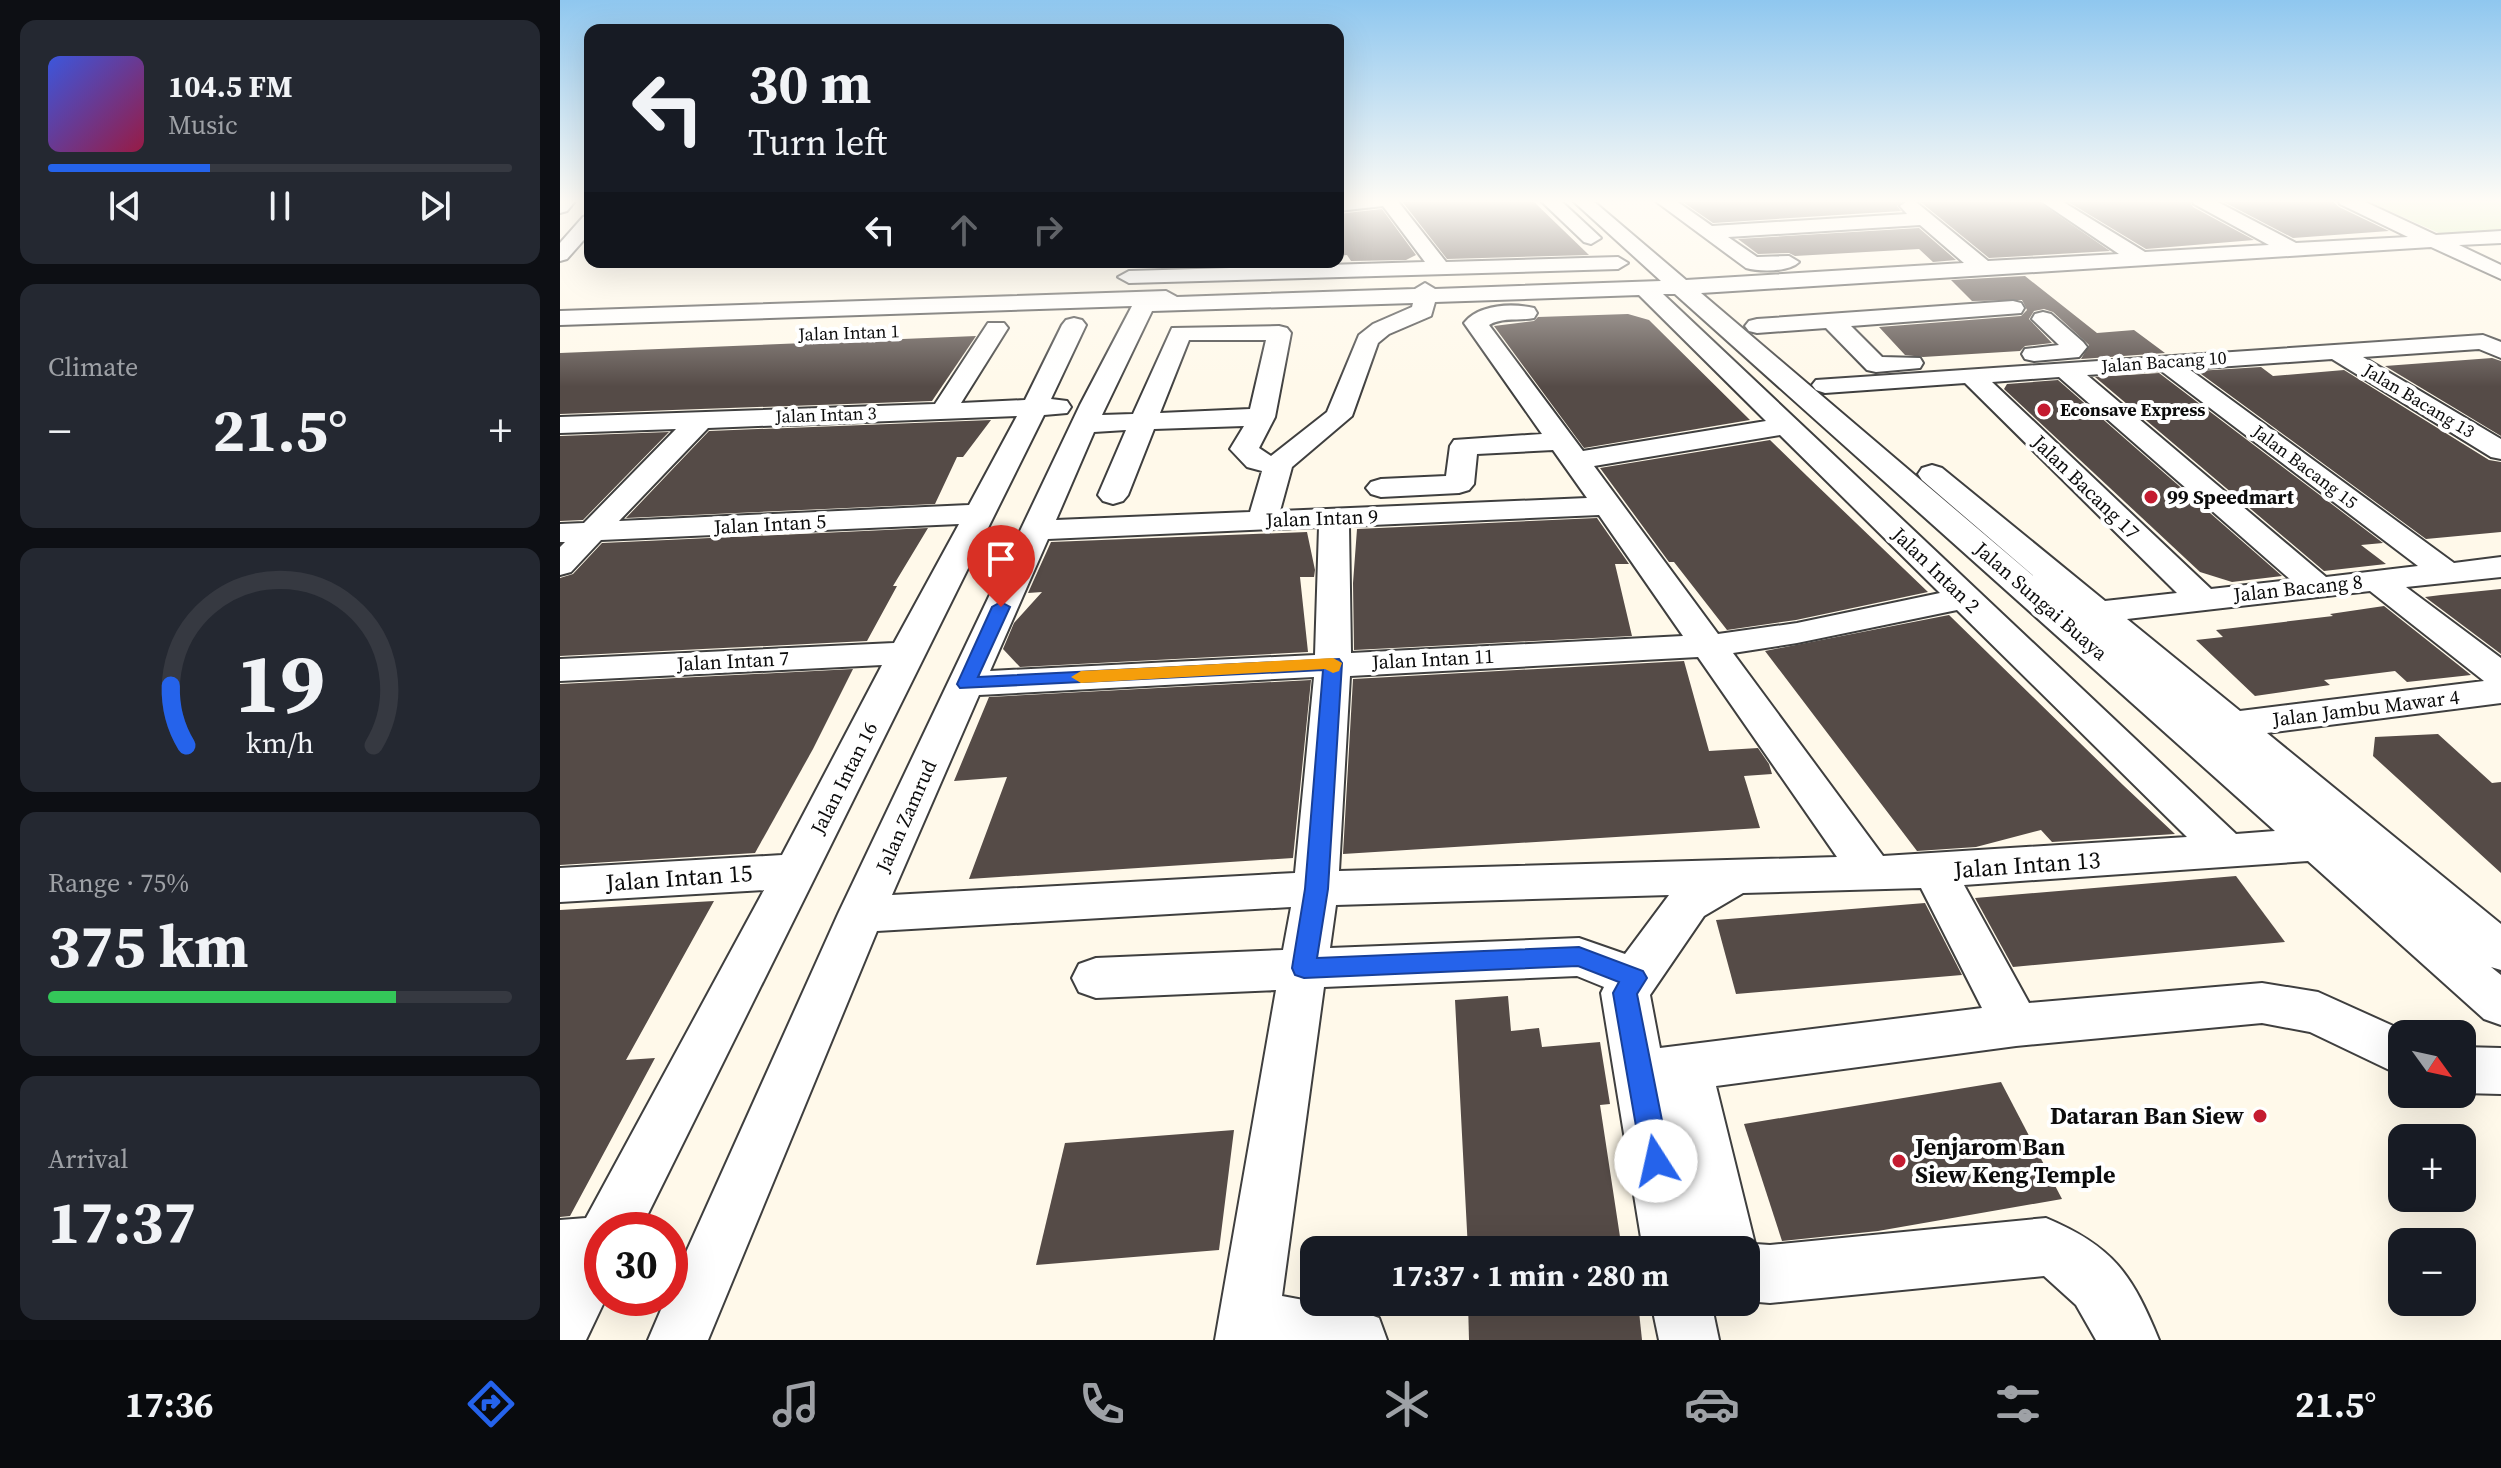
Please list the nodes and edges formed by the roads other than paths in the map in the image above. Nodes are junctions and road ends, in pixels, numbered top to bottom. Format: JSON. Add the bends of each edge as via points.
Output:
{"nodes":[{"id":1,"x":1418,"y":263,"type":"edge"},
{"id":2,"x":1618,"y":263,"type":"joint"},
{"id":3,"x":1647,"y":263,"type":"edge"},
{"id":4,"x":1654,"y":263,"type":"edge"},
{"id":5,"x":1751,"y":263,"type":"edge"},
{"id":6,"x":1777,"y":263,"type":"edge"},
{"id":7,"x":1976,"y":263,"type":"edge"},
{"id":8,"x":2080,"y":263,"type":"edge"},
{"id":9,"x":2479,"y":263,"type":"edge"},
{"id":10,"x":1983,"y":268,"type":"junction"},
{"id":11,"x":2501,"y":273,"type":"edge"},
{"id":12,"x":1103,"y":278,"type":"dead end"},
{"id":13,"x":1278,"y":282,"type":"edge"},
{"id":14,"x":927,"y":284,"type":"dead end"},
{"id":15,"x":1430,"y":284,"type":"junction"},
{"id":16,"x":1673,"y":287,"type":"junction"},
{"id":17,"x":560,"y":297,"type":"edge"},
{"id":18,"x":1143,"y":307,"type":"junction"},
{"id":19,"x":2013,"y":308,"type":"dead end"},
{"id":20,"x":560,"y":318,"type":"edge"},
{"id":21,"x":2043,"y":319,"type":"dead end"},
{"id":22,"x":1832,"y":321,"type":"junction"},
{"id":23,"x":1074,"y":325,"type":"junction"},
{"id":24,"x":1043,"y":326,"type":"dead end"},
{"id":25,"x":1757,"y":326,"type":"junction"},
{"id":26,"x":964,"y":329,"type":"dead end"},
{"id":27,"x":2336,"y":351,"type":"junction"},
{"id":28,"x":2501,"y":351,"type":"edge"},
{"id":29,"x":2164,"y":362,"type":"junction"},
{"id":30,"x":2065,"y":369,"type":"junction"},
{"id":31,"x":1971,"y":375,"type":"junction"},
{"id":32,"x":1825,"y":385,"type":"junction"},
{"id":33,"x":1037,"y":407,"type":"junction"},
{"id":34,"x":943,"y":411,"type":"junction"},
{"id":35,"x":1089,"y":414,"type":"junction"},
{"id":36,"x":1262,"y":417,"type":"junction"},
{"id":37,"x":700,"y":420,"type":"junction"},
{"id":38,"x":1141,"y":422,"type":"junction"},
{"id":39,"x":560,"y":425,"type":"edge"},
{"id":40,"x":1786,"y":426,"type":"junction"},
{"id":41,"x":1568,"y":451,"type":"junction"},
{"id":42,"x":2501,"y":451,"type":"edge"},
{"id":43,"x":1278,"y":466,"type":"junction"},
{"id":44,"x":1381,"y":488,"type":"dead end"},
{"id":45,"x":1113,"y":495,"type":"dead end"},
{"id":46,"x":1608,"y":506,"type":"junction"},
{"id":47,"x":980,"y":514,"type":"junction"},
{"id":48,"x":1334,"y":518,"type":"junction"},
{"id":49,"x":1262,"y":521,"type":"junction"},
{"id":50,"x":1036,"y":530,"type":"junction"},
{"id":51,"x":592,"y":532,"type":"junction"},
{"id":52,"x":560,"y":533,"type":"edge"},
{"id":53,"x":560,"y":565,"type":"edge"},
{"id":54,"x":2501,"y":567,"type":"edge"},
{"id":55,"x":2446,"y":572,"type":"junction"},
{"id":56,"x":2376,"y":580,"type":"junction"},
{"id":57,"x":2317,"y":586,"type":"junction"},
{"id":58,"x":1965,"y":598,"type":"junction"},
{"id":59,"x":2202,"y":599,"type":"junction"},
{"id":60,"x":2096,"y":612,"type":"junction"},
{"id":61,"x":1708,"y":646,"type":"junction"},
{"id":62,"x":907,"y":653,"type":"junction"},
{"id":63,"x":1333,"y":663,"type":"junction"},
{"id":64,"x":560,"y":670,"type":"edge"},
{"id":65,"x":2501,"y":676,"type":"edge"},
{"id":66,"x":966,"y":684,"type":"junction"},
{"id":67,"x":2501,"y":691,"type":"edge"},
{"id":68,"x":2231,"y":725,"type":"junction"},
{"id":69,"x":2319,"y":844,"type":"junction"},
{"id":70,"x":2228,"y":852,"type":"junction"},
{"id":71,"x":798,"y":871,"type":"junction"},
{"id":72,"x":1934,"y":871,"type":"junction"},
{"id":73,"x":1872,"y":873,"type":"junction"},
{"id":74,"x":1736,"y":876,"type":"junction"},
{"id":75,"x":560,"y":885,"type":"edge"},
{"id":76,"x":1316,"y":889,"type":"junction"},
{"id":77,"x":861,"y":914,"type":"junction"},
{"id":78,"x":2501,"y":951,"type":"edge"},
{"id":79,"x":1304,"y":968,"type":"junction"},
{"id":80,"x":1096,"y":978,"type":"dead end"},
{"id":81,"x":1635,"y":978,"type":"junction"},
{"id":82,"x":2501,"y":1004,"type":"edge"},
{"id":83,"x":2016,"y":1025,"type":"junction"},
{"id":84,"x":2388,"y":1047,"type":"edge"},
{"id":85,"x":1663,"y":1070,"type":"junction"},
{"id":86,"x":2476,"y":1070,"type":"edge"},
{"id":87,"x":2501,"y":1071,"type":"edge"},
{"id":88,"x":619,"y":1212,"type":"edge"},
{"id":89,"x":1671,"y":1236,"type":"edge"},
{"id":90,"x":1723,"y":1236,"type":"edge"},
{"id":91,"x":584,"y":1247,"type":"edge"},
{"id":92,"x":560,"y":1249,"type":"edge"},
{"id":93,"x":1760,"y":1273,"type":"edge"},
{"id":94,"x":584,"y":1281,"type":"edge"},
{"id":95,"x":1684,"y":1316,"type":"edge"},
{"id":96,"x":560,"y":1328,"type":"edge"},
{"id":97,"x":1246,"y":1330,"type":"edge"},
{"id":98,"x":678,"y":1340,"type":"edge"},
{"id":99,"x":1357,"y":1340,"type":"edge"},
{"id":100,"x":1689,"y":1340,"type":"edge"},
{"id":101,"x":2129,"y":1340,"type":"edge"}],
"edges":[{"from":1,"to":15,"type":"street"},
{"from":2,"to":15,"type":"street"},
{"from":2,"to":16,"type":"street"},
{"from":3,"to":16,"type":"street","name":"Jalan Sungai Buaya"},
{"from":4,"to":16,"type":"street","name":"Jalan Sungai Buaya"},
{"from":5,"to":6,"type":"street"},
{"from":7,"to":10,"type":"street"},
{"from":8,"to":10,"type":"street"},
{"from":9,"to":11,"type":"street"},
{"from":10,"to":16,"type":"street"},
{"from":12,"to":13,"type":"street"},
{"from":13,"to":15,"type":"street"},
{"from":13,"to":15,"type":"street"},
{"from":13,"to":18,"type":"street"},
{"from":14,"to":17,"type":"street"},
{"from":15,"to":16,"type":"street"},
{"from":15,"to":43,"type":"street","via":[[1423,311],[1367,340],[1339,416]]},
{"from":16,"to":25,"type":"street","name":"Jalan Sungai Buaya"},
{"from":16,"to":40,"type":"street","name":"Jalan Intan 2"},
{"from":16,"to":41,"type":"street","via":[[1491,314],[1476,323]]},
{"from":16,"to":69,"type":"street","name":"Jalan Sungai Buaya"},
{"from":18,"to":20,"type":"street"},
{"from":18,"to":23,"type":"street"},
{"from":18,"to":35,"type":"street","name":"Jalan Zamrud"},
{"from":19,"to":22,"type":"street"},
{"from":21,"to":22,"type":"street","via":[[2075,347],[2070,352],[1876,365]]},
{"from":22,"to":25,"type":"street"},
{"from":23,"to":24,"type":"street"},
{"from":23,"to":33,"type":"street","name":"Jalan Intan 16"},
{"from":25,"to":32,"type":"street","name":"Jalan Sungai Buaya"},
{"from":26,"to":34,"type":"street","via":[[1004,328]]},
{"from":27,"to":28,"type":"street","name":"Jalan Bacang 10","via":[[2483,342]]},
{"from":27,"to":29,"type":"street","name":"Jalan Bacang 10"},
{"from":27,"to":42,"type":"street","name":"Jalan Bacang 13"},
{"from":29,"to":30,"type":"street","name":"Jalan Bacang 10"},
{"from":29,"to":55,"type":"street","name":"Jalan Bacang 15"},
{"from":30,"to":31,"type":"street","name":"Jalan Bacang 10"},
{"from":30,"to":57,"type":"street"},
{"from":31,"to":32,"type":"street","name":"Jalan Bacang 10"},
{"from":31,"to":59,"type":"street","name":"Jalan Bacang 17"},
{"from":32,"to":60,"type":"street","name":"Jalan Sungai Buaya"},
{"from":33,"to":34,"type":"street","name":"Jalan Intan 3"},
{"from":33,"to":35,"type":"street","name":"Jalan Intan 3"},
{"from":33,"to":47,"type":"street","name":"Jalan Intan 16"},
{"from":34,"to":37,"type":"street","name":"Jalan Intan 3"},
{"from":35,"to":38,"type":"street","name":"Jalan Intan 3"},
{"from":35,"to":50,"type":"street","name":"Jalan Zamrud"},
{"from":36,"to":38,"type":"street","name":"Jalan Intan 3"},
{"from":36,"to":38,"type":"street","via":[[1279,333],[1180,333]]},
{"from":36,"to":43,"type":"street","via":[[1244,449],[1257,461]]},
{"from":37,"to":39,"type":"street","name":"Jalan Intan 3"},
{"from":37,"to":51,"type":"street"},
{"from":38,"to":45,"type":"street"},
{"from":40,"to":41,"type":"street"},
{"from":40,"to":58,"type":"street","name":"Jalan Intan 2"},
{"from":41,"to":44,"type":"street","via":[[1464,446],[1459,484]]},
{"from":41,"to":46,"type":"street"},
{"from":43,"to":49,"type":"street"},
{"from":46,"to":48,"type":"street","name":"Jalan Intan 9"},
{"from":46,"to":61,"type":"street"},
{"from":47,"to":51,"type":"street","name":"Jalan Intan 5"},
{"from":47,"to":62,"type":"street","name":"Jalan Intan 16"},
{"from":48,"to":49,"type":"street","name":"Jalan Intan 9"},
{"from":48,"to":63,"type":"street"},
{"from":49,"to":50,"type":"street","name":"Jalan Intan 9"},
{"from":50,"to":66,"type":"street","name":"Jalan Zamrud"},
{"from":51,"to":52,"type":"street","name":"Jalan Intan 5"},
{"from":51,"to":53,"type":"street"},
{"from":54,"to":55,"type":"street","name":"Jalan Bacang 8"},
{"from":55,"to":56,"type":"street","name":"Jalan Bacang 8"},
{"from":56,"to":57,"type":"street","name":"Jalan Bacang 8"},
{"from":56,"to":65,"type":"street"},
{"from":57,"to":59,"type":"street","name":"Jalan Bacang 8"},
{"from":58,"to":61,"type":"street","name":"Jalan Intan 11","via":[[1811,631]]},
{"from":58,"to":70,"type":"street","name":"Jalan Intan 2"},
{"from":59,"to":60,"type":"street","name":"Jalan Bacang 8"},
{"from":60,"to":68,"type":"street","name":"Jalan Sungai Buaya"},
{"from":61,"to":63,"type":"street","name":"Jalan Intan 11"},
{"from":61,"to":73,"type":"street"},
{"from":62,"to":64,"type":"street","name":"Jalan Intan 7"},
{"from":62,"to":71,"type":"street","name":"Jalan Intan 16"},
{"from":63,"to":66,"type":"street","name":"Jalan Intan 11"},
{"from":63,"to":76,"type":"street"},
{"from":66,"to":77,"type":"street","name":"Jalan Zamrud"},
{"from":67,"to":68,"type":"street","name":"Jalan Jambu Mawar 4"},
{"from":68,"to":78,"type":"street","name":"Jalan Sungai Buaya"},
{"from":69,"to":70,"type":"street","name":"Jalan Intan 13"},
{"from":69,"to":82,"type":"street","name":"Jalan Sungai Buaya"},
{"from":70,"to":72,"type":"street","name":"Jalan Intan 13"},
{"from":71,"to":75,"type":"street","name":"Jalan Intan 15"},
{"from":71,"to":88,"type":"street","name":"Jalan Intan 16"},
{"from":72,"to":73,"type":"street","name":"Jalan Intan 13"},
{"from":72,"to":83,"type":"street"},
{"from":73,"to":74,"type":"street","name":"Jalan Intan 13"},
{"from":74,"to":76,"type":"street","name":"Jalan Intan 13"},
{"from":74,"to":81,"type":"street","via":[[1688,904]]},
{"from":76,"to":77,"type":"street","name":"Jalan Intan 13"},
{"from":76,"to":79,"type":"street"},
{"from":77,"to":98,"type":"street","name":"Jalan Zamrud"},
{"from":79,"to":80,"type":"street"},
{"from":79,"to":81,"type":"street","via":[[1579,957]]},
{"from":79,"to":97,"type":"street"},
{"from":81,"to":85,"type":"street","via":[[1625,993]]},
{"from":83,"to":84,"type":"street","via":[[2262,1003],[2318,1013]]},
{"from":83,"to":85,"type":"street"},
{"from":85,"to":89,"type":"street"},
{"from":85,"to":90,"type":"street"},
{"from":86,"to":87,"type":"street"},
{"from":91,"to":92,"type":"street"},
{"from":93,"to":101,"type":"street","via":[[2046,1247],[2068,1255],[2093,1277]]},
{"from":94,"to":96,"type":"street"},
{"from":95,"to":100,"type":"street"},
{"from":97,"to":99,"type":"street"}]}
